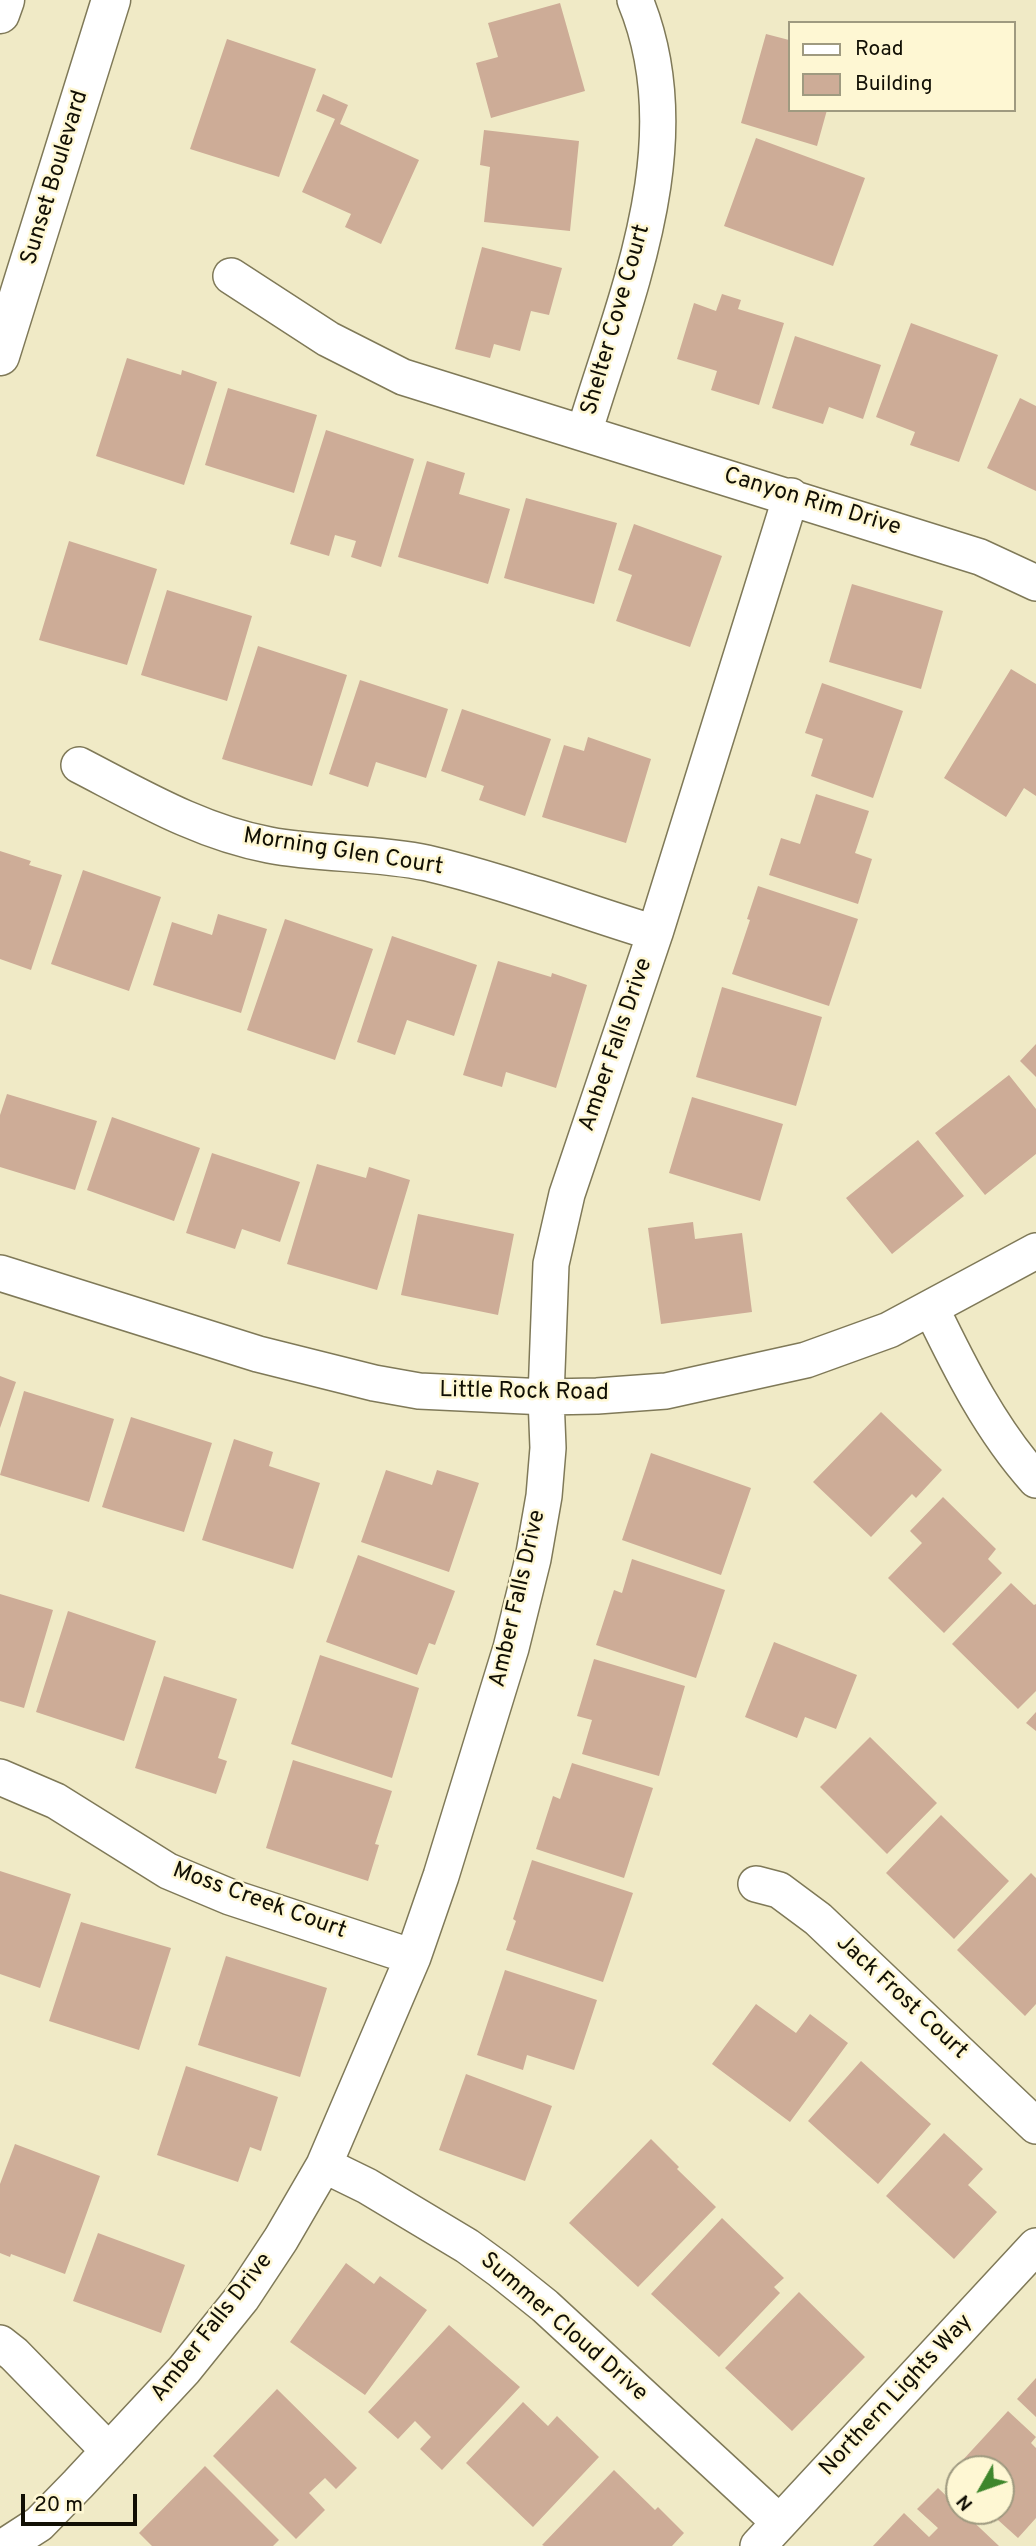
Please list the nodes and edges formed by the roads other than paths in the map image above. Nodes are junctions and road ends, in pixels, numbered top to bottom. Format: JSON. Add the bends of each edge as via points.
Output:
{"nodes":[{"id":1,"x":5,"y":0,"type":"edge"},
{"id":2,"x":111,"y":0,"type":"edge"},
{"id":3,"x":635,"y":0,"type":"edge"},
{"id":4,"x":0,"y":14,"type":"edge"},
{"id":5,"x":231,"y":276,"type":"dead end"},
{"id":6,"x":0,"y":356,"type":"edge"},
{"id":7,"x":584,"y":433,"type":"junction"},
{"id":8,"x":792,"y":496,"type":"junction"},
{"id":9,"x":1036,"y":583,"type":"edge"},
{"id":10,"x":79,"y":765,"type":"dead end"},
{"id":11,"x":655,"y":933,"type":"junction"},
{"id":12,"x":1036,"y":1251,"type":"edge"},
{"id":13,"x":0,"y":1273,"type":"edge"},
{"id":14,"x":931,"y":1308,"type":"junction"},
{"id":15,"x":547,"y":1396,"type":"junction"},
{"id":16,"x":1036,"y":1480,"type":"edge"},
{"id":17,"x":0,"y":1777,"type":"edge"},
{"id":18,"x":756,"y":1884,"type":"dead end"},
{"id":19,"x":413,"y":1957,"type":"junction"},
{"id":20,"x":1036,"y":2126,"type":"edge"},
{"id":21,"x":324,"y":2165,"type":"junction"},
{"id":22,"x":1036,"y":2246,"type":"edge"},
{"id":23,"x":0,"y":2343,"type":"edge"},
{"id":24,"x":109,"y":2451,"type":"junction"},
{"id":25,"x":769,"y":2534,"type":"edge"},
{"id":26,"x":5,"y":2546,"type":"edge"}],
"edges":[{"from":1,"to":4,"type":"main road"},
{"from":2,"to":6,"type":"main road","name":"Sunset Boulevard"},
{"from":3,"to":7,"type":"street","name":"Shelter Cove Court","via":[[653,65],[658,122],[654,177],[636,270]]},
{"from":5,"to":7,"type":"street","name":"Canyon Rim Drive","via":[[328,339],[403,377]]},
{"from":7,"to":8,"type":"street","name":"Canyon Rim Drive"},
{"from":8,"to":9,"type":"street","name":"Canyon Rim Drive","via":[[980,556]]},
{"from":8,"to":11,"type":"street","name":"Amber Falls Drive"},
{"from":10,"to":11,"type":"street","name":"Morning Glen Court","via":[[176,816],[224,835],[271,846],[426,863]]},
{"from":11,"to":15,"type":"street","name":"Amber Falls Drive","via":[[567,1195],[551,1264]]},
{"from":12,"to":14,"type":"street","name":"Little Rock Road"},
{"from":13,"to":15,"type":"street","name":"Little Rock Road","via":[[333,1374],[419,1391]]},
{"from":14,"to":15,"type":"street","name":"Little Rock Road","via":[[889,1330],[806,1360],[666,1391]]},
{"from":14,"to":16,"type":"street","via":[[993,1423]]},
{"from":15,"to":19,"type":"street","name":"Amber Falls Drive","via":[[544,1496],[533,1559],[511,1648]]},
{"from":17,"to":19,"type":"street","name":"Moss Creek Court","via":[[56,1801],[168,1871],[230,1897]]},
{"from":18,"to":20,"type":"street","name":"Jack Frost Court","via":[[779,1890],[818,1919]]},
{"from":19,"to":21,"type":"street","name":"Amber Falls Drive"},
{"from":21,"to":24,"type":"street","name":"Amber Falls Drive","via":[[242,2298]]},
{"from":21,"to":25,"type":"street","name":"Summer Cloud Drive","via":[[444,2232],[545,2306]]},
{"from":22,"to":25,"type":"street","name":"Northern Lights Way"},
{"from":23,"to":24,"type":"street"},
{"from":24,"to":26,"type":"street","name":"Amber Falls Drive","via":[[39,2524]]}]}
